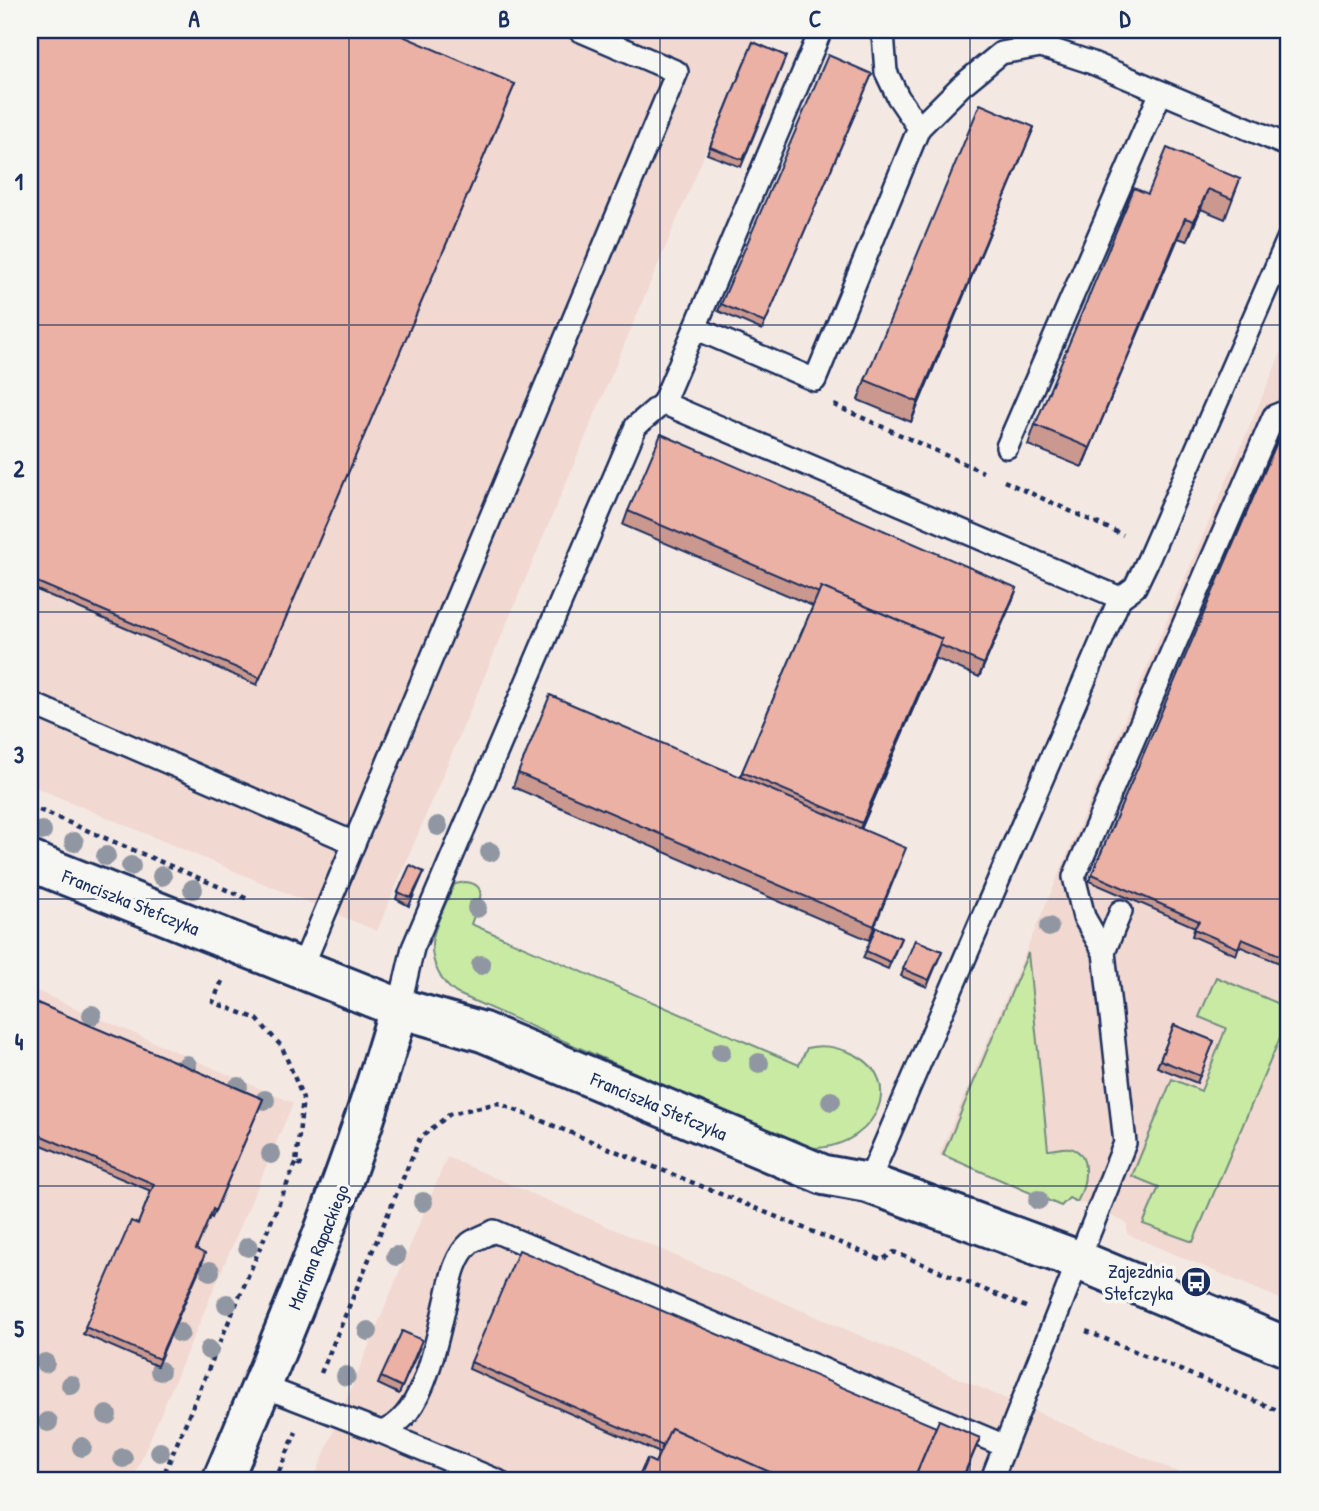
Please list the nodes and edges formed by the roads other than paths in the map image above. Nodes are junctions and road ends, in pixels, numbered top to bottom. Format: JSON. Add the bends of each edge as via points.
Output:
{"nodes":[{"id":1,"x":579,"y":30,"type":"edge"},
{"id":2,"x":821,"y":30,"type":"edge"},
{"id":3,"x":879,"y":30,"type":"edge"},
{"id":4,"x":1161,"y":92,"type":"junction"},
{"id":5,"x":919,"y":128,"type":"junction"},
{"id":6,"x":1289,"y":146,"type":"edge"},
{"id":7,"x":1289,"y":237,"type":"edge"},
{"id":8,"x":695,"y":328,"type":"junction"},
{"id":9,"x":663,"y":403,"type":"junction"},
{"id":10,"x":1289,"y":410,"type":"edge"},
{"id":11,"x":1007,"y":447,"type":"dead end"},
{"id":12,"x":1120,"y":598,"type":"junction"},
{"id":13,"x":30,"y":703,"type":"edge"},
{"id":14,"x":355,"y":843,"type":"junction"},
{"id":15,"x":30,"y":861,"type":"edge"},
{"id":16,"x":1121,"y":911,"type":"dead end"},
{"id":17,"x":1104,"y":952,"type":"junction"},
{"id":18,"x":301,"y":970,"type":"junction"},
{"id":19,"x":399,"y":1008,"type":"junction"},
{"id":20,"x":868,"y":1183,"type":"junction"},
{"id":21,"x":1078,"y":1260,"type":"junction"},
{"id":22,"x":1289,"y":1348,"type":"edge"},
{"id":23,"x":262,"y":1386,"type":"junction"},
{"id":24,"x":381,"y":1432,"type":"junction"},
{"id":25,"x":1005,"y":1446,"type":"junction"},
{"id":26,"x":222,"y":1481,"type":"edge"},
{"id":27,"x":499,"y":1481,"type":"edge"},
{"id":28,"x":991,"y":1481,"type":"edge"}],
"edges":[{"from":1,"to":14,"type":"lane","via":[[677,72]]},
{"from":2,"to":8,"type":"lane"},
{"from":3,"to":5,"type":"lane","via":[[886,72]]},
{"from":4,"to":5,"type":"lane","via":[[1041,46],[1001,54]]},
{"from":4,"to":6,"type":"lane"},
{"from":4,"to":11,"type":"lane"},
{"from":5,"to":8,"type":"lane","via":[[815,380]]},
{"from":7,"to":12,"type":"lane","via":[[1135,587]]},
{"from":8,"to":9,"type":"lane"},
{"from":9,"to":12,"type":"lane"},
{"from":9,"to":19,"type":"lane","via":[[636,426],[413,948]]},
{"from":10,"to":17,"type":"lane","via":[[1274,416],[1074,877],[1084,917]]},
{"from":12,"to":20,"type":"lane"},
{"from":13,"to":14,"type":"lane"},
{"from":14,"to":18,"type":"lane"},
{"from":15,"to":18,"type":"street","name":"Franciszka Stefczyka"},
{"from":16,"to":17,"type":"lane"},
{"from":17,"to":21,"type":"lane","via":[[1125,1143]]},
{"from":18,"to":19,"type":"street","name":"Franciszka Stefczyka"},
{"from":19,"to":20,"type":"street","name":"Franciszka Stefczyka","via":[[484,1032],[824,1175]]},
{"from":19,"to":23,"type":"street","name":"Mariana Rapackiego","via":[[344,1181]]},
{"from":20,"to":21,"type":"street","name":"Franciszka Stefczyka"},
{"from":21,"to":22,"type":"street","name":"Franciszka Stefczyka"},
{"from":21,"to":25,"type":"lane"},
{"from":23,"to":24,"type":"lane"},
{"from":23,"to":26,"type":"street","name":"Mariana Rapackiego"},
{"from":24,"to":25,"type":"lane","via":[[394,1429],[413,1408],[430,1363],[454,1268],[470,1244],[494,1231]]},
{"from":24,"to":27,"type":"lane"},
{"from":25,"to":28,"type":"lane"}]}
